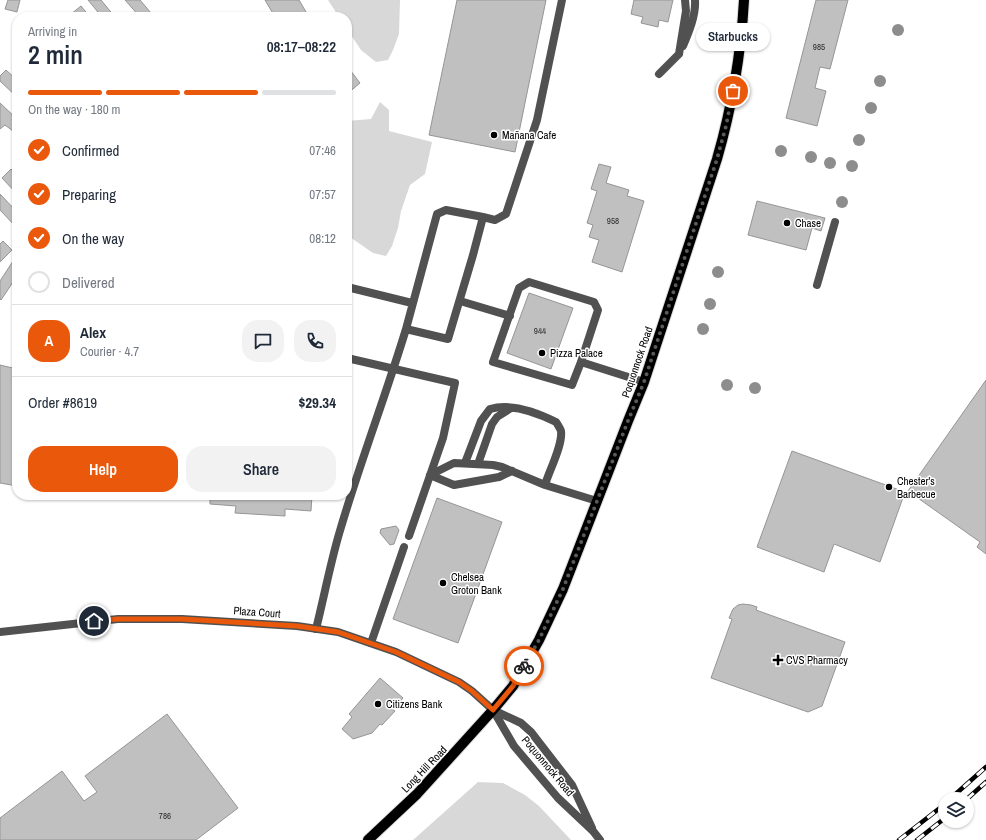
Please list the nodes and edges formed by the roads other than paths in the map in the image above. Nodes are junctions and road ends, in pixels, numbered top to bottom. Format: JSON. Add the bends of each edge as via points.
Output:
{"nodes":[{"id":1,"x":562,"y":0,"type":"edge"},
{"id":2,"x":685,"y":0,"type":"edge"},
{"id":3,"x":695,"y":0,"type":"edge"},
{"id":4,"x":744,"y":0,"type":"edge"},
{"id":5,"x":679,"y":54,"type":"junction"},
{"id":6,"x":658,"y":74,"type":"dead end"},
{"id":7,"x":483,"y":217,"type":"junction"},
{"id":8,"x":835,"y":222,"type":"dead end"},
{"id":9,"x":817,"y":284,"type":"dead end"},
{"id":10,"x":352,"y":288,"type":"edge"},
{"id":11,"x":460,"y":302,"type":"junction"},
{"id":12,"x":412,"y":303,"type":"junction"},
{"id":13,"x":510,"y":316,"type":"junction"},
{"id":14,"x":406,"y":329,"type":"junction"},
{"id":15,"x":352,"y":359,"type":"edge"},
{"id":16,"x":581,"y":362,"type":"junction"},
{"id":17,"x":394,"y":369,"type":"junction"},
{"id":18,"x":644,"y":382,"type":"junction"},
{"id":19,"x":511,"y":408,"type":"junction"},
{"id":20,"x":465,"y":463,"type":"junction"},
{"id":21,"x":478,"y":464,"type":"junction"},
{"id":22,"x":512,"y":471,"type":"junction"},
{"id":23,"x":430,"y":475,"type":"junction"},
{"id":24,"x":544,"y":485,"type":"junction"},
{"id":25,"x":352,"y":494,"type":"edge"},
{"id":26,"x":350,"y":500,"type":"edge"},
{"id":27,"x":597,"y":501,"type":"junction"},
{"id":28,"x":409,"y":536,"type":"dead end"},
{"id":29,"x":404,"y":547,"type":"dead end"},
{"id":30,"x":316,"y":629,"type":"junction"},
{"id":31,"x":0,"y":632,"type":"edge"},
{"id":32,"x":371,"y":643,"type":"junction"},
{"id":33,"x":493,"y":710,"type":"junction"},
{"id":34,"x":593,"y":831,"type":"junction"},
{"id":35,"x":368,"y":840,"type":"edge"},
{"id":36,"x":600,"y":840,"type":"edge"}],
"edges":[{"from":1,"to":7,"type":"street","via":[[537,120],[506,214],[495,220]]},
{"from":2,"to":5,"type":"street","via":[[686,11]]},
{"from":3,"to":5,"type":"street","via":[[688,34]]},
{"from":4,"to":18,"type":"main road","name":"Poquonnock Road","via":[[739,58],[726,126]]},
{"from":5,"to":6,"type":"street"},
{"from":7,"to":11,"type":"street"},
{"from":7,"to":12,"type":"street","via":[[446,210],[437,214]]},
{"from":8,"to":9,"type":"street"},
{"from":10,"to":12,"type":"street"},
{"from":11,"to":13,"type":"street"},
{"from":11,"to":14,"type":"street","via":[[448,339]]},
{"from":12,"to":14,"type":"street"},
{"from":13,"to":16,"type":"street","via":[[493,362],[572,385]]},
{"from":13,"to":16,"type":"street","via":[[519,288],[529,282],[594,302],[598,310]]},
{"from":14,"to":17,"type":"street"},
{"from":15,"to":17,"type":"street"},
{"from":16,"to":18,"type":"street"},
{"from":17,"to":23,"type":"street","via":[[455,384],[443,438]]},
{"from":17,"to":25,"type":"street"},
{"from":18,"to":27,"type":"main road","name":"Poquonnock Road"},
{"from":19,"to":20,"type":"street","via":[[490,409],[485,414]]},
{"from":19,"to":21,"type":"street","via":[[497,417],[492,424]]},
{"from":19,"to":24,"type":"street","via":[[550,419],[556,422],[561,430],[558,448]]},
{"from":20,"to":21,"type":"street"},
{"from":20,"to":23,"type":"street","via":[[454,463]]},
{"from":21,"to":22,"type":"street"},
{"from":22,"to":23,"type":"street","via":[[499,477],[454,485]]},
{"from":22,"to":24,"type":"street"},
{"from":23,"to":28,"type":"street"},
{"from":24,"to":27,"type":"street"},
{"from":26,"to":30,"type":"street"},
{"from":27,"to":33,"type":"main road","name":"Poquonnock Road","via":[[563,589],[539,640],[513,686]]},
{"from":29,"to":32,"type":"street"},
{"from":30,"to":31,"type":"street","name":"Plaza Court","via":[[182,619],[118,619]]},
{"from":30,"to":32,"type":"street","name":"Plaza Court","via":[[338,632]]},
{"from":32,"to":33,"type":"street","name":"Plaza Court","via":[[415,660],[459,682]]},
{"from":33,"to":34,"type":"street","name":"Poquonnock Road","via":[[514,746],[558,798]]},
{"from":33,"to":34,"type":"street","name":"Poquonnock Road","via":[[521,723],[531,732],[572,785]]},
{"from":33,"to":35,"type":"main road","name":"Long Hill Road","via":[[417,794]]},
{"from":34,"to":36,"type":"street","name":"Poquonnock Road"}]}
